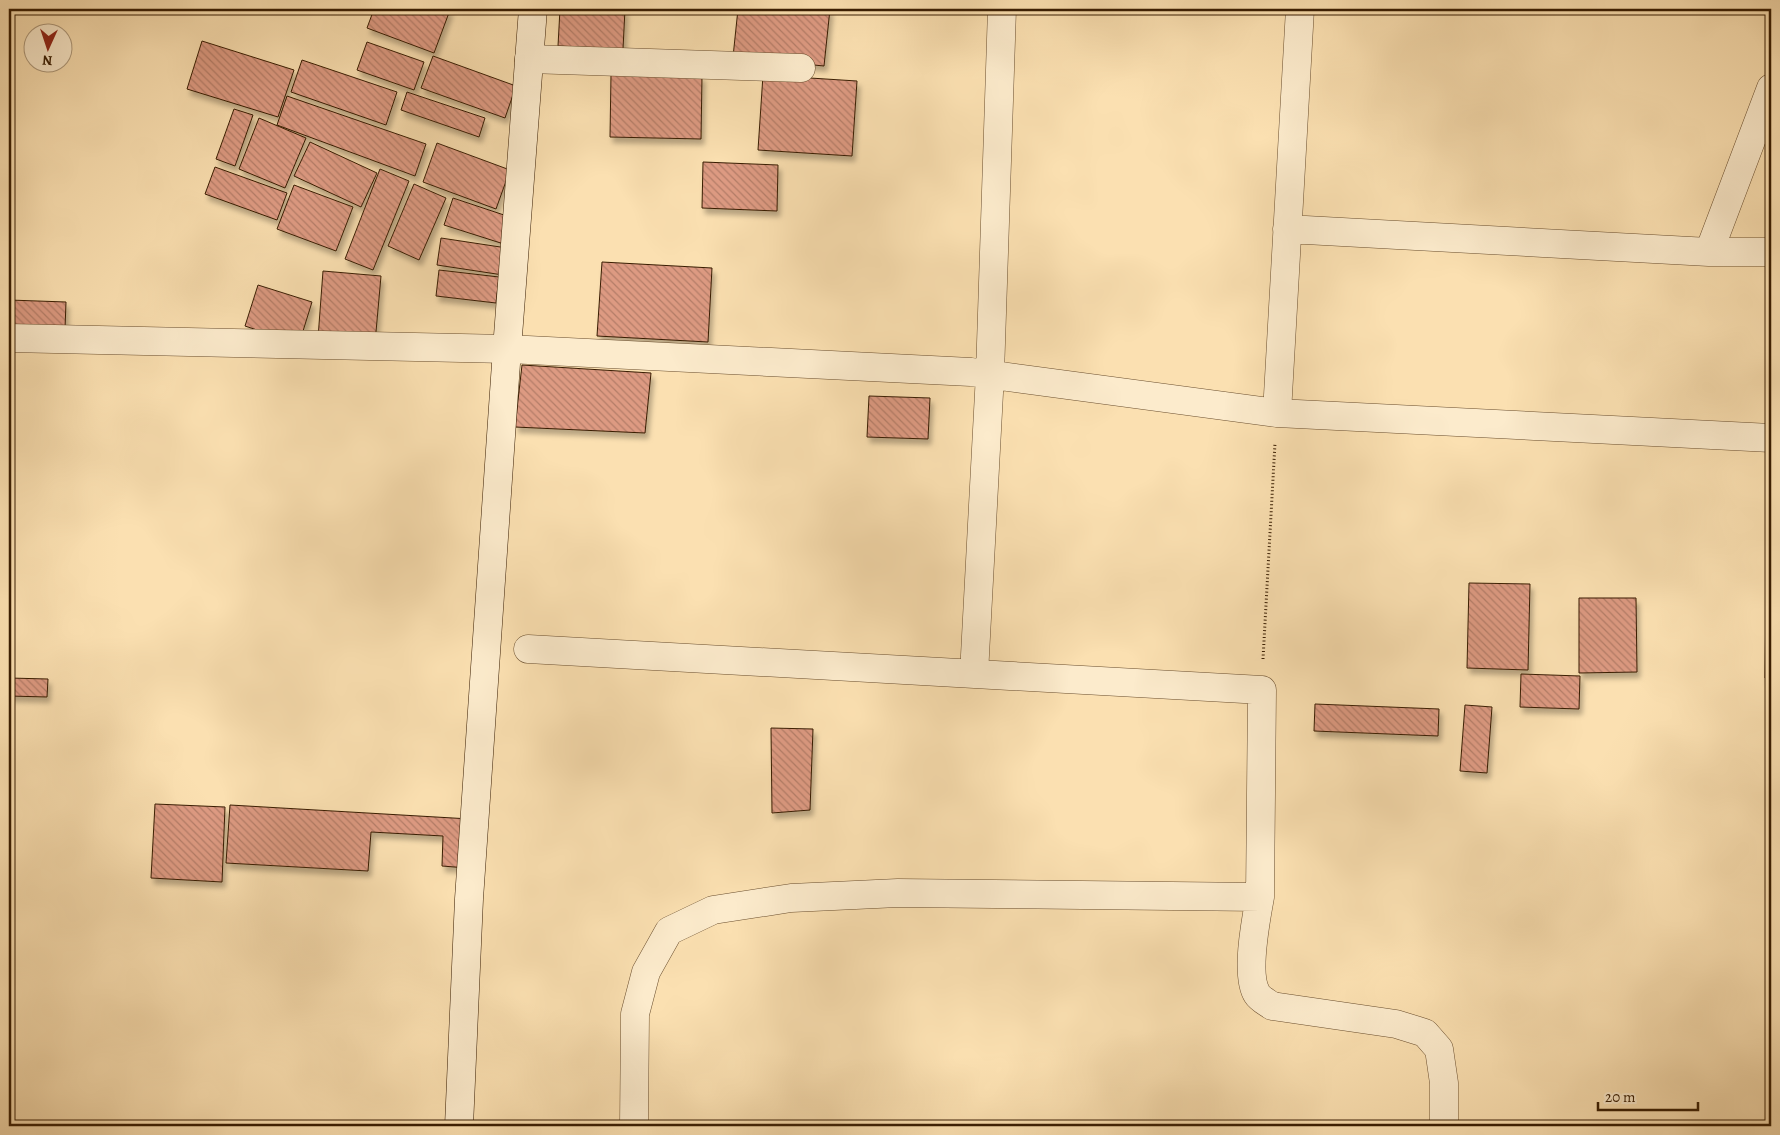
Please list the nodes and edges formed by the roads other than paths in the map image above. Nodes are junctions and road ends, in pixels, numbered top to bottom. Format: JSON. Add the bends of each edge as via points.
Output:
{"nodes":[{"id":1,"x":532,"y":9,"type":"edge"},
{"id":2,"x":1002,"y":9,"type":"edge"},
{"id":3,"x":1300,"y":9,"type":"edge"},
{"id":4,"x":529,"y":59,"type":"junction"},
{"id":5,"x":800,"y":68,"type":"dead end"},
{"id":6,"x":1771,"y":88,"type":"edge"},
{"id":7,"x":1287,"y":228,"type":"junction"},
{"id":8,"x":1709,"y":252,"type":"junction"},
{"id":9,"x":1771,"y":252,"type":"edge"},
{"id":10,"x":9,"y":338,"type":"edge"},
{"id":11,"x":507,"y":349,"type":"junction"},
{"id":12,"x":990,"y":374,"type":"junction"},
{"id":13,"x":1277,"y":413,"type":"junction"},
{"id":14,"x":1771,"y":438,"type":"edge"},
{"id":15,"x":528,"y":649,"type":"dead end"},
{"id":16,"x":974,"y":674,"type":"junction"},
{"id":17,"x":1260,"y":896,"type":"junction"},
{"id":18,"x":458,"y":1126,"type":"edge"},
{"id":19,"x":634,"y":1126,"type":"edge"},
{"id":20,"x":1444,"y":1126,"type":"edge"}],
"edges":[{"from":1,"to":4,"type":"street"},
{"from":2,"to":12,"type":"street"},
{"from":3,"to":7,"type":"street"},
{"from":4,"to":5,"type":"street"},
{"from":4,"to":11,"type":"street"},
{"from":6,"to":8,"type":"street"},
{"from":7,"to":8,"type":"street"},
{"from":7,"to":13,"type":"street"},
{"from":8,"to":9,"type":"street"},
{"from":10,"to":11,"type":"street"},
{"from":11,"to":12,"type":"street"},
{"from":11,"to":18,"type":"street","via":[[469,899]]},
{"from":12,"to":13,"type":"street"},
{"from":12,"to":16,"type":"street"},
{"from":13,"to":14,"type":"street"},
{"from":15,"to":16,"type":"street"},
{"from":16,"to":17,"type":"street","via":[[1262,690]]},
{"from":17,"to":19,"type":"street","via":[[898,893],[791,898],[713,910],[669,931],[646,972],[636,1014]]},
{"from":17,"to":20,"type":"street","via":[[1251,976],[1257,994],[1272,1006],[1396,1024],[1426,1033],[1439,1049],[1444,1083]]}]}
